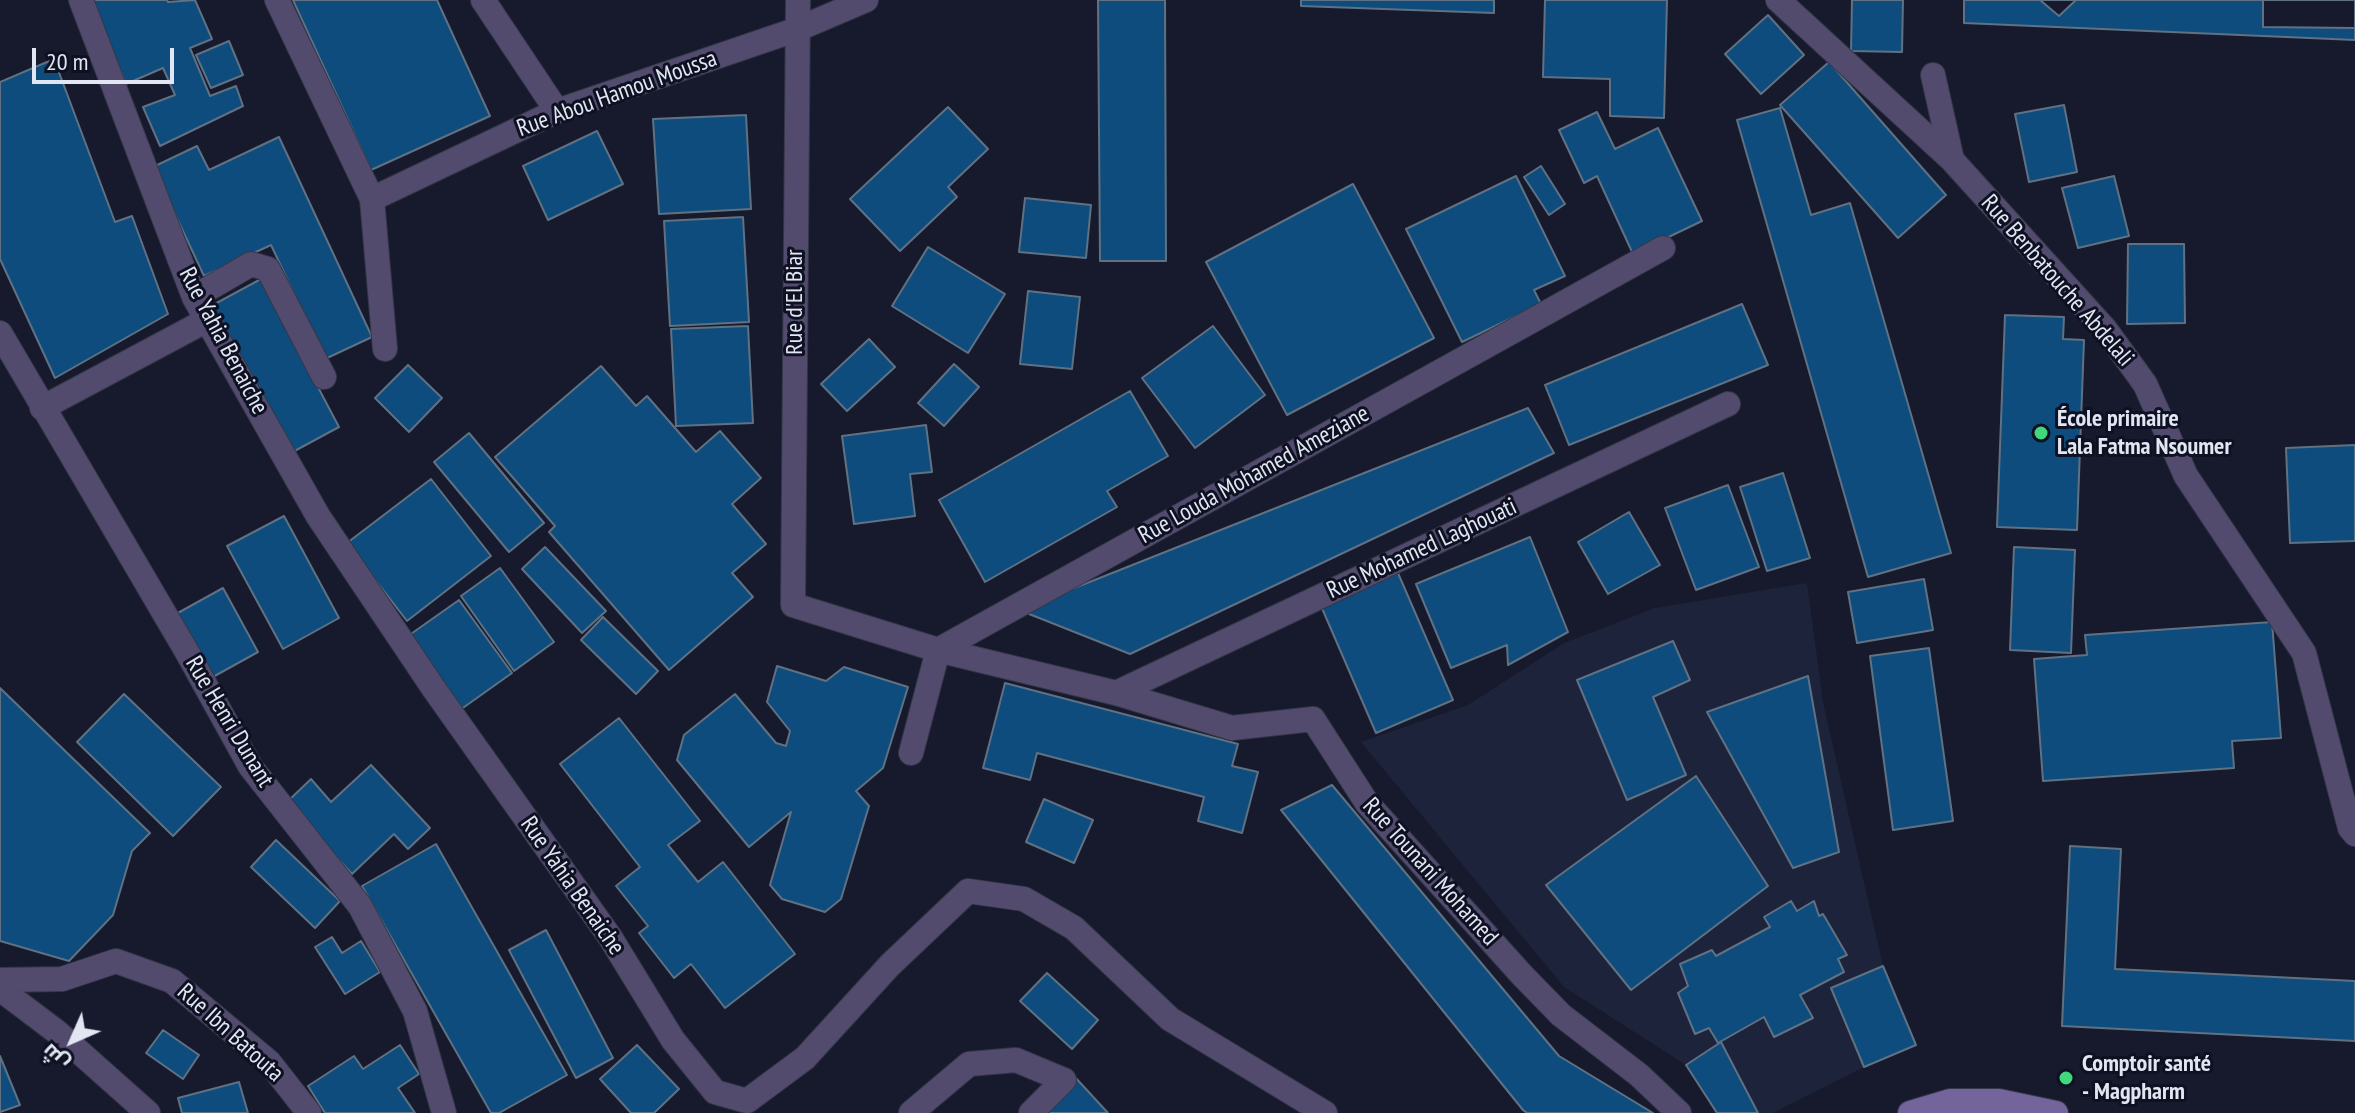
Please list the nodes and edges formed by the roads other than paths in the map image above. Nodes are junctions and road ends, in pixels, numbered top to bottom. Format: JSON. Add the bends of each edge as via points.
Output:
{"nodes":[{"id":1,"x":81,"y":0,"type":"edge"},
{"id":2,"x":277,"y":0,"type":"edge"},
{"id":3,"x":483,"y":0,"type":"edge"},
{"id":4,"x":798,"y":0,"type":"edge"},
{"id":5,"x":866,"y":0,"type":"edge"},
{"id":6,"x":1778,"y":0,"type":"edge"},
{"id":7,"x":798,"y":29,"type":"junction"},
{"id":8,"x":1933,"y":75,"type":"dead end"},
{"id":9,"x":557,"y":111,"type":"junction"},
{"id":10,"x":1952,"y":160,"type":"junction"},
{"id":11,"x":372,"y":199,"type":"junction"},
{"id":12,"x":1663,"y":248,"type":"dead end"},
{"id":13,"x":194,"y":297,"type":"junction"},
{"id":14,"x":207,"y":320,"type":"junction"},
{"id":15,"x":0,"y":333,"type":"edge"},
{"id":16,"x":385,"y":349,"type":"dead end"},
{"id":17,"x":324,"y":377,"type":"dead end"},
{"id":18,"x":1728,"y":404,"type":"dead end"},
{"id":19,"x":42,"y":408,"type":"junction"},
{"id":20,"x":793,"y":605,"type":"joint"},
{"id":21,"x":938,"y":650,"type":"junction"},
{"id":22,"x":1116,"y":693,"type":"junction"},
{"id":23,"x":911,"y":753,"type":"dead end"},
{"id":24,"x":2355,"y":834,"type":"edge"},
{"id":25,"x":0,"y":980,"type":"edge"},
{"id":26,"x":0,"y":989,"type":"edge"},
{"id":27,"x":148,"y":1113,"type":"edge"},
{"id":28,"x":309,"y":1113,"type":"edge"},
{"id":29,"x":444,"y":1113,"type":"edge"},
{"id":30,"x":911,"y":1113,"type":"edge"},
{"id":31,"x":1031,"y":1113,"type":"edge"},
{"id":32,"x":1325,"y":1113,"type":"edge"},
{"id":33,"x":1679,"y":1113,"type":"edge"},
{"id":34,"x":1910,"y":1113,"type":"edge"},
{"id":35,"x":2056,"y":1113,"type":"edge"}],
"edges":[{"from":1,"to":13,"type":"street","name":"Rue Yahia Benaiche"},
{"from":2,"to":11,"type":"street"},
{"from":3,"to":9,"type":"street"},
{"from":4,"to":7,"type":"street","name":"Rue d'El Biar"},
{"from":5,"to":7,"type":"street","name":"Rue Abou Hamou Moussa"},
{"from":6,"to":10,"type":"street","name":"Rue Benbatouche Abdelali"},
{"from":7,"to":9,"type":"street","name":"Rue Abou Hamou Moussa"},
{"from":7,"to":20,"type":"street","name":"Rue d'El Biar"},
{"from":8,"to":10,"type":"street"},
{"from":9,"to":11,"type":"street","name":"Rue Abou Hamou Moussa"},
{"from":10,"to":24,"type":"street","name":"Rue Benbatouche Abdelali","via":[[2105,329],[2145,384],[2186,476],[2304,653]]},
{"from":11,"to":16,"type":"street"},
{"from":12,"to":21,"type":"street","name":"Rue Louda Mohamed Ameziane"},
{"from":13,"to":14,"type":"street","name":"Rue Yahia Benaiche"},
{"from":13,"to":17,"type":"street","via":[[251,264],[268,269]]},
{"from":14,"to":19,"type":"street"},
{"from":14,"to":32,"type":"street","name":"Rue Yahia Benaiche","via":[[318,516],[610,937],[673,1040],[715,1092],[747,1101],[805,1058],[890,965],[968,891],[1024,899],[1074,928],[1170,1019]]},
{"from":15,"to":19,"type":"street","name":"Rue Henri Dunant"},
{"from":18,"to":22,"type":"street","name":"Rue Mohamed Laghouati"},
{"from":19,"to":29,"type":"street","name":"Rue Henri Dunant","via":[[250,766],[360,906],[415,1011]]},
{"from":20,"to":21,"type":"street","name":"Rue Tounani Mohamed"},
{"from":21,"to":22,"type":"street","name":"Rue Tounani Mohamed"},
{"from":21,"to":23,"type":"street"},
{"from":22,"to":33,"type":"street","name":"Rue Tounani Mohamed","via":[[1232,728],[1313,719],[1367,803],[1522,975],[1561,1015]]},
{"from":25,"to":28,"type":"street","name":"Rue Ibn Batouta","via":[[62,979],[116,961],[172,981],[269,1062]]},
{"from":26,"to":27,"type":"street"},
{"from":30,"to":31,"type":"street","via":[[969,1064],[1016,1060],[1064,1080]]},
{"from":34,"to":35,"type":"main road","via":[[1950,1101],[1999,1101]]}]}
